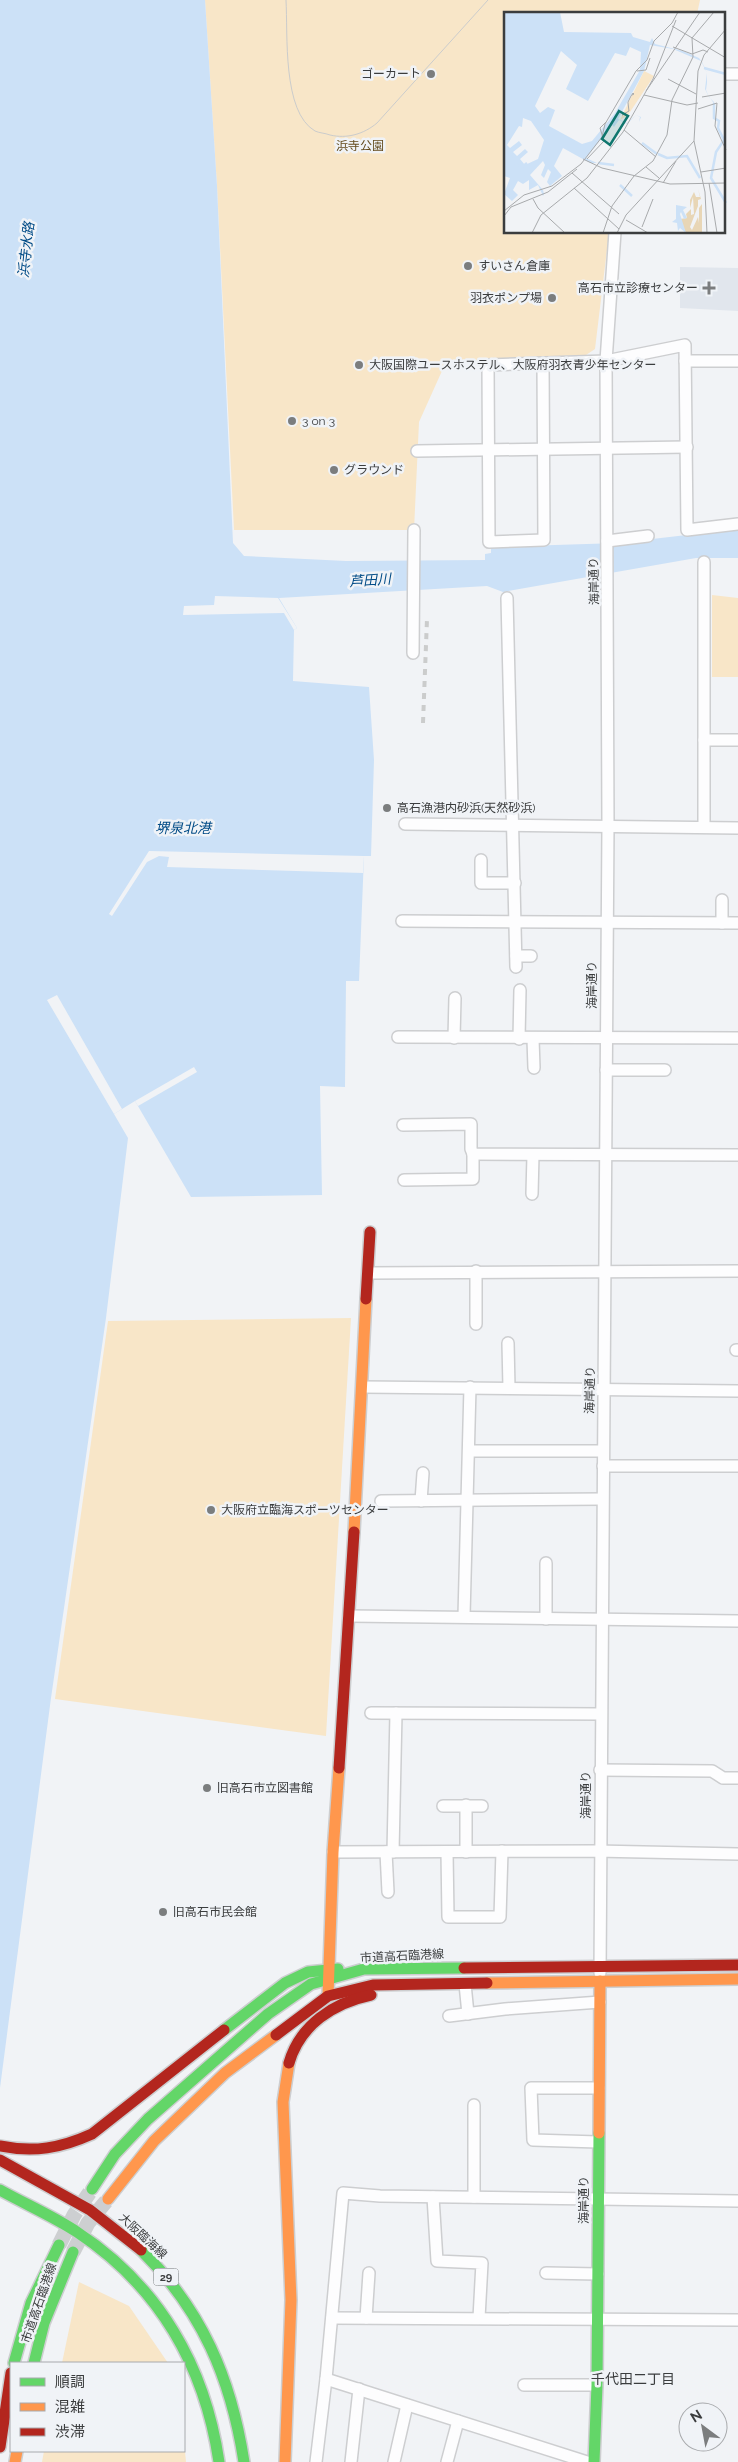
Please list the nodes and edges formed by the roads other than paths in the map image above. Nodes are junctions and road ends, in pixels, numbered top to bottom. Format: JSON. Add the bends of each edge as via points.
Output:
{"nodes":[{"id":1,"x":615,"y":234,"type":"edge"},
{"id":2,"x":606,"y":361,"type":"junction"},
{"id":3,"x":685,"y":361,"type":"junction"},
{"id":4,"x":738,"y":361,"type":"edge"},
{"id":5,"x":543,"y":363,"type":"junction"},
{"id":6,"x":687,"y":447,"type":"junction"},
{"id":7,"x":607,"y":448,"type":"junction"},
{"id":8,"x":417,"y":451,"type":"dead end"},
{"id":9,"x":488,"y":451,"type":"junction"},
{"id":10,"x":544,"y":451,"type":"junction"},
{"id":11,"x":738,"y":524,"type":"edge"},
{"id":12,"x":414,"y":530,"type":"dead end"},
{"id":13,"x":648,"y":536,"type":"dead end"},
{"id":14,"x":607,"y":541,"type":"junction"},
{"id":15,"x":704,"y":562,"type":"dead end"},
{"id":16,"x":507,"y":598,"type":"dead end"},
{"id":17,"x":413,"y":653,"type":"dead end"},
{"id":18,"x":704,"y":740,"type":"junction"},
{"id":19,"x":738,"y":740,"type":"edge"},
{"id":20,"x":405,"y":824,"type":"dead end"},
{"id":21,"x":512,"y":824,"type":"junction"},
{"id":22,"x":608,"y":825,"type":"junction"},
{"id":23,"x":704,"y":827,"type":"junction"},
{"id":24,"x":738,"y":828,"type":"edge"},
{"id":25,"x":481,"y":860,"type":"dead end"},
{"id":26,"x":514,"y":883,"type":"junction"},
{"id":27,"x":722,"y":900,"type":"dead end"},
{"id":28,"x":402,"y":921,"type":"dead end"},
{"id":29,"x":606,"y":922,"type":"junction"},
{"id":30,"x":516,"y":923,"type":"junction"},
{"id":31,"x":722,"y":923,"type":"junction"},
{"id":32,"x":738,"y":923,"type":"edge"},
{"id":33,"x":531,"y":956,"type":"dead end"},
{"id":34,"x":520,"y":990,"type":"dead end"},
{"id":35,"x":455,"y":998,"type":"dead end"},
{"id":36,"x":398,"y":1037,"type":"dead end"},
{"id":37,"x":454,"y":1038,"type":"junction"},
{"id":38,"x":606,"y":1038,"type":"junction"},
{"id":39,"x":738,"y":1038,"type":"edge"},
{"id":40,"x":519,"y":1039,"type":"junction"},
{"id":41,"x":533,"y":1039,"type":"junction"},
{"id":42,"x":534,"y":1068,"type":"dead end"},
{"id":43,"x":606,"y":1070,"type":"junction"},
{"id":44,"x":664,"y":1070,"type":"dead end"},
{"id":45,"x":403,"y":1125,"type":"dead end"},
{"id":46,"x":606,"y":1153,"type":"junction"},
{"id":47,"x":473,"y":1154,"type":"junction"},
{"id":48,"x":738,"y":1155,"type":"edge"},
{"id":49,"x":533,"y":1156,"type":"junction"},
{"id":50,"x":404,"y":1180,"type":"dead end"},
{"id":51,"x":532,"y":1194,"type":"dead end"},
{"id":52,"x":370,"y":1232,"type":"dead end"},
{"id":53,"x":606,"y":1270,"type":"junction"},
{"id":54,"x":476,"y":1271,"type":"junction"},
{"id":55,"x":738,"y":1271,"type":"edge"},
{"id":56,"x":368,"y":1273,"type":"junction"},
{"id":57,"x":476,"y":1324,"type":"dead end"},
{"id":58,"x":508,"y":1343,"type":"dead end"},
{"id":59,"x":363,"y":1387,"type":"junction"},
{"id":60,"x":470,"y":1387,"type":"junction"},
{"id":61,"x":509,"y":1388,"type":"junction"},
{"id":62,"x":604,"y":1390,"type":"junction"},
{"id":63,"x":738,"y":1391,"type":"edge"},
{"id":64,"x":470,"y":1451,"type":"junction"},
{"id":65,"x":603,"y":1451,"type":"junction"},
{"id":66,"x":603,"y":1466,"type":"junction"},
{"id":67,"x":738,"y":1466,"type":"edge"},
{"id":68,"x":423,"y":1473,"type":"dead end"},
{"id":69,"x":602,"y":1499,"type":"junction"},
{"id":70,"x":381,"y":1501,"type":"dead end"},
{"id":71,"x":421,"y":1501,"type":"junction"},
{"id":72,"x":466,"y":1501,"type":"junction"},
{"id":73,"x":546,"y":1563,"type":"dead end"},
{"id":74,"x":349,"y":1616,"type":"junction"},
{"id":75,"x":464,"y":1616,"type":"junction"},
{"id":76,"x":546,"y":1619,"type":"junction"},
{"id":77,"x":601,"y":1620,"type":"junction"},
{"id":78,"x":738,"y":1621,"type":"edge"},
{"id":79,"x":371,"y":1713,"type":"dead end"},
{"id":80,"x":396,"y":1713,"type":"junction"},
{"id":81,"x":600,"y":1714,"type":"junction"},
{"id":82,"x":600,"y":1770,"type":"junction"},
{"id":83,"x":738,"y":1778,"type":"edge"},
{"id":84,"x":466,"y":1805,"type":"junction"},
{"id":85,"x":443,"y":1806,"type":"dead end"},
{"id":86,"x":482,"y":1806,"type":"dead end"},
{"id":87,"x":600,"y":1851,"type":"junction"},
{"id":88,"x":333,"y":1852,"type":"junction"},
{"id":89,"x":390,"y":1852,"type":"junction"},
{"id":90,"x":447,"y":1852,"type":"junction"},
{"id":91,"x":466,"y":1852,"type":"junction"},
{"id":92,"x":502,"y":1852,"type":"junction"},
{"id":93,"x":738,"y":1854,"type":"edge"},
{"id":94,"x":388,"y":1892,"type":"dead end"},
{"id":95,"x":600,"y":1965,"type":"junction"},
{"id":96,"x":738,"y":1965,"type":"edge"},
{"id":97,"x":329,"y":1974,"type":"junction"},
{"id":98,"x":738,"y":1979,"type":"edge"},
{"id":99,"x":600,"y":1981,"type":"junction"},
{"id":100,"x":464,"y":1984,"type":"junction"},
{"id":101,"x":328,"y":1996,"type":"junction"},
{"id":102,"x":600,"y":2002,"type":"junction"},
{"id":103,"x":468,"y":2014,"type":"junction"},
{"id":104,"x":449,"y":2016,"type":"dead end"},
{"id":105,"x":599,"y":2088,"type":"junction"},
{"id":106,"x":474,"y":2105,"type":"dead end"},
{"id":107,"x":598,"y":2142,"type":"junction"},
{"id":108,"x":0,"y":2146,"type":"edge"},
{"id":109,"x":0,"y":2160,"type":"edge"},
{"id":110,"x":92,"y":2189,"type":"tunnel mouth"},
{"id":111,"x":0,"y":2190,"type":"edge"},
{"id":112,"x":433,"y":2197,"type":"junction"},
{"id":113,"x":474,"y":2197,"type":"junction"},
{"id":114,"x":108,"y":2198,"type":"tunnel mouth"},
{"id":115,"x":598,"y":2199,"type":"junction"},
{"id":116,"x":738,"y":2201,"type":"edge"},
{"id":117,"x":59,"y":2244,"type":"tunnel mouth"},
{"id":118,"x":73,"y":2252,"type":"tunnel mouth"},
{"id":119,"x":369,"y":2272,"type":"dead end"},
{"id":120,"x":546,"y":2273,"type":"dead end"},
{"id":121,"x":598,"y":2274,"type":"junction"},
{"id":122,"x":332,"y":2318,"type":"junction"},
{"id":123,"x":366,"y":2318,"type":"junction"},
{"id":124,"x":479,"y":2318,"type":"junction"},
{"id":125,"x":738,"y":2320,"type":"edge"},
{"id":126,"x":598,"y":2321,"type":"junction"},
{"id":127,"x":14,"y":2362,"type":"edge"},
{"id":128,"x":34,"y":2362,"type":"edge"},
{"id":129,"x":326,"y":2379,"type":"junction"},
{"id":130,"x":10,"y":2381,"type":"edge"},
{"id":131,"x":524,"y":2385,"type":"dead end"},
{"id":132,"x":597,"y":2385,"type":"junction"},
{"id":133,"x":359,"y":2390,"type":"junction"},
{"id":134,"x":407,"y":2405,"type":"junction"},
{"id":135,"x":458,"y":2421,"type":"junction"},
{"id":136,"x":0,"y":2446,"type":"edge"},
{"id":137,"x":219,"y":2462,"type":"edge"},
{"id":138,"x":244,"y":2462,"type":"edge"},
{"id":139,"x":285,"y":2462,"type":"edge"},
{"id":140,"x":316,"y":2462,"type":"edge"},
{"id":141,"x":351,"y":2462,"type":"edge"},
{"id":142,"x":394,"y":2462,"type":"edge"},
{"id":143,"x":448,"y":2462,"type":"edge"},
{"id":144,"x":587,"y":2462,"type":"edge"},
{"id":145,"x":594,"y":2462,"type":"edge"}],
"edges":[{"from":1,"to":2,"type":"street","name":"海岸通り"},
{"from":2,"to":3,"type":"street","via":[[685,345]]},
{"from":2,"to":5,"type":"street"},
{"from":2,"to":7,"type":"street","name":"海岸通り"},
{"from":3,"to":4,"type":"street"},
{"from":3,"to":6,"type":"street"},
{"from":5,"to":9,"type":"street","via":[[488,365]]},
{"from":5,"to":10,"type":"street"},
{"from":6,"to":7,"type":"street"},
{"from":6,"to":11,"type":"street","via":[[687,530]]},
{"from":7,"to":10,"type":"street"},
{"from":7,"to":14,"type":"street","name":"海岸通り"},
{"from":8,"to":9,"type":"street"},
{"from":9,"to":10,"type":"street"},
{"from":9,"to":10,"type":"street","via":[[489,542],[544,540]]},
{"from":12,"to":17,"type":"street"},
{"from":13,"to":14,"type":"street"},
{"from":14,"to":22,"type":"street","name":"海岸通り"},
{"from":15,"to":18,"type":"street"},
{"from":16,"to":21,"type":"street"},
{"from":18,"to":19,"type":"street"},
{"from":18,"to":23,"type":"street"},
{"from":20,"to":21,"type":"street"},
{"from":21,"to":22,"type":"street"},
{"from":21,"to":26,"type":"street"},
{"from":22,"to":23,"type":"street"},
{"from":22,"to":29,"type":"street","name":"海岸通り"},
{"from":23,"to":24,"type":"street"},
{"from":25,"to":26,"type":"street","via":[[481,883]]},
{"from":26,"to":30,"type":"street"},
{"from":27,"to":31,"type":"street"},
{"from":28,"to":30,"type":"street"},
{"from":29,"to":30,"type":"street"},
{"from":29,"to":31,"type":"street"},
{"from":29,"to":38,"type":"street","name":"海岸通り"},
{"from":30,"to":33,"type":"street","via":[[516,962]]},
{"from":31,"to":32,"type":"street"},
{"from":34,"to":40,"type":"street"},
{"from":35,"to":37,"type":"street"},
{"from":36,"to":37,"type":"street"},
{"from":37,"to":40,"type":"street"},
{"from":38,"to":39,"type":"street"},
{"from":38,"to":41,"type":"street"},
{"from":38,"to":43,"type":"street","name":"海岸通り"},
{"from":40,"to":41,"type":"street"},
{"from":41,"to":42,"type":"street"},
{"from":43,"to":44,"type":"street"},
{"from":43,"to":46,"type":"street","name":"海岸通り"},
{"from":45,"to":47,"type":"street","via":[[471,1124]]},
{"from":46,"to":48,"type":"street"},
{"from":46,"to":49,"type":"street"},
{"from":46,"to":53,"type":"street","name":"海岸通り"},
{"from":47,"to":49,"type":"street"},
{"from":47,"to":50,"type":"street","via":[[473,1179]]},
{"from":49,"to":51,"type":"street"},
{"from":52,"to":56,"type":"street"},
{"from":53,"to":54,"type":"street"},
{"from":53,"to":55,"type":"street"},
{"from":53,"to":62,"type":"street","name":"海岸通り"},
{"from":54,"to":56,"type":"street"},
{"from":54,"to":57,"type":"street"},
{"from":56,"to":59,"type":"street"},
{"from":58,"to":61,"type":"street"},
{"from":59,"to":60,"type":"street"},
{"from":59,"to":74,"type":"street"},
{"from":60,"to":61,"type":"street"},
{"from":60,"to":64,"type":"street"},
{"from":61,"to":62,"type":"street"},
{"from":62,"to":63,"type":"street"},
{"from":62,"to":65,"type":"street","name":"海岸通り"},
{"from":64,"to":65,"type":"street"},
{"from":64,"to":72,"type":"street"},
{"from":65,"to":66,"type":"street","name":"海岸通り"},
{"from":66,"to":67,"type":"street"},
{"from":66,"to":69,"type":"street","name":"海岸通り"},
{"from":68,"to":71,"type":"street"},
{"from":69,"to":72,"type":"street"},
{"from":69,"to":77,"type":"street","name":"海岸通り"},
{"from":70,"to":71,"type":"street"},
{"from":71,"to":72,"type":"street"},
{"from":72,"to":75,"type":"street"},
{"from":73,"to":76,"type":"street"},
{"from":74,"to":75,"type":"street"},
{"from":74,"to":88,"type":"street"},
{"from":75,"to":76,"type":"street"},
{"from":76,"to":77,"type":"street"},
{"from":77,"to":78,"type":"street"},
{"from":77,"to":81,"type":"street","name":"海岸通り"},
{"from":79,"to":80,"type":"street"},
{"from":80,"to":81,"type":"street"},
{"from":80,"to":89,"type":"street"},
{"from":81,"to":82,"type":"street","name":"海岸通り"},
{"from":82,"to":83,"type":"street","via":[[712,1771],[723,1778]]},
{"from":82,"to":87,"type":"street","name":"海岸通り"},
{"from":84,"to":85,"type":"street"},
{"from":84,"to":86,"type":"street"},
{"from":84,"to":91,"type":"street"},
{"from":87,"to":92,"type":"street"},
{"from":87,"to":93,"type":"street"},
{"from":87,"to":95,"type":"street","name":"海岸通り"},
{"from":88,"to":89,"type":"street"},
{"from":88,"to":97,"type":"street"},
{"from":89,"to":90,"type":"street"},
{"from":89,"to":94,"type":"street"},
{"from":90,"to":91,"type":"street"},
{"from":90,"to":92,"type":"street","via":[[448,1917],[500,1917]]},
{"from":91,"to":92,"type":"street"},
{"from":95,"to":96,"type":"street","name":"市道高石臨港線"},
{"from":95,"to":97,"type":"street","name":"市道高石臨港線","via":[[364,1969]]},
{"from":95,"to":99,"type":"street","name":"海岸通り"},
{"from":97,"to":101,"type":"street"},
{"from":97,"to":108,"type":"street","via":[[308,1972],[285,1983],[92,2134],[68,2146],[47,2151]]},
{"from":97,"to":110,"type":"street","via":[[292,1995],[162,2107],[115,2154]]},
{"from":98,"to":99,"type":"street"},
{"from":99,"to":100,"type":"street"},
{"from":99,"to":102,"type":"street","name":"海岸通り"},
{"from":100,"to":101,"type":"street","via":[[373,1985]]},
{"from":100,"to":103,"type":"street"},
{"from":100,"to":139,"type":"street","via":[[365,1996],[333,2008],[311,2026],[294,2048],[283,2102],[291,2300]]},
{"from":101,"to":114,"type":"street","via":[[225,2073],[154,2141]]},
{"from":102,"to":103,"type":"street"},
{"from":102,"to":105,"type":"street","name":"海岸通り"},
{"from":103,"to":104,"type":"street"},
{"from":105,"to":107,"type":"street","name":"海岸通り"},
{"from":105,"to":107,"type":"street","via":[[531,2088],[533,2140]]},
{"from":106,"to":113,"type":"street"},
{"from":107,"to":115,"type":"street","name":"海岸通り"},
{"from":109,"to":138,"type":"street","name":"大阪臨海線","number":"29","via":[[103,2218],[152,2261],[173,2286],[195,2314],[215,2350],[231,2391]]},
{"from":111,"to":137,"type":"street","number":"29","via":[[77,2232],[148,2293],[183,2346],[198,2379]]},
{"from":112,"to":113,"type":"street"},
{"from":112,"to":122,"type":"street","via":[[343,2193]]},
{"from":112,"to":124,"type":"street","via":[[437,2261],[482,2263]]},
{"from":113,"to":115,"type":"street"},
{"from":115,"to":116,"type":"street"},
{"from":115,"to":121,"type":"street","name":"海岸通り"},
{"from":117,"to":127,"type":"street","name":"市道高石臨港線","via":[[31,2303]]},
{"from":118,"to":128,"type":"street","name":"市道高石臨港線","via":[[44,2323]]},
{"from":119,"to":123,"type":"street"},
{"from":120,"to":121,"type":"street"},
{"from":121,"to":126,"type":"street","name":"海岸通り"},
{"from":122,"to":123,"type":"street"},
{"from":122,"to":129,"type":"street"},
{"from":123,"to":124,"type":"street"},
{"from":124,"to":126,"type":"street"},
{"from":125,"to":126,"type":"street"},
{"from":126,"to":132,"type":"street","name":"海岸通り"},
{"from":129,"to":133,"type":"street"},
{"from":129,"to":140,"type":"street"},
{"from":130,"to":136,"type":"street"},
{"from":131,"to":132,"type":"street"},
{"from":132,"to":145,"type":"street","name":"海岸通り"},
{"from":133,"to":134,"type":"street"},
{"from":133,"to":141,"type":"street"},
{"from":134,"to":135,"type":"street"},
{"from":134,"to":142,"type":"street"},
{"from":135,"to":143,"type":"street"},
{"from":135,"to":144,"type":"street"}]}
